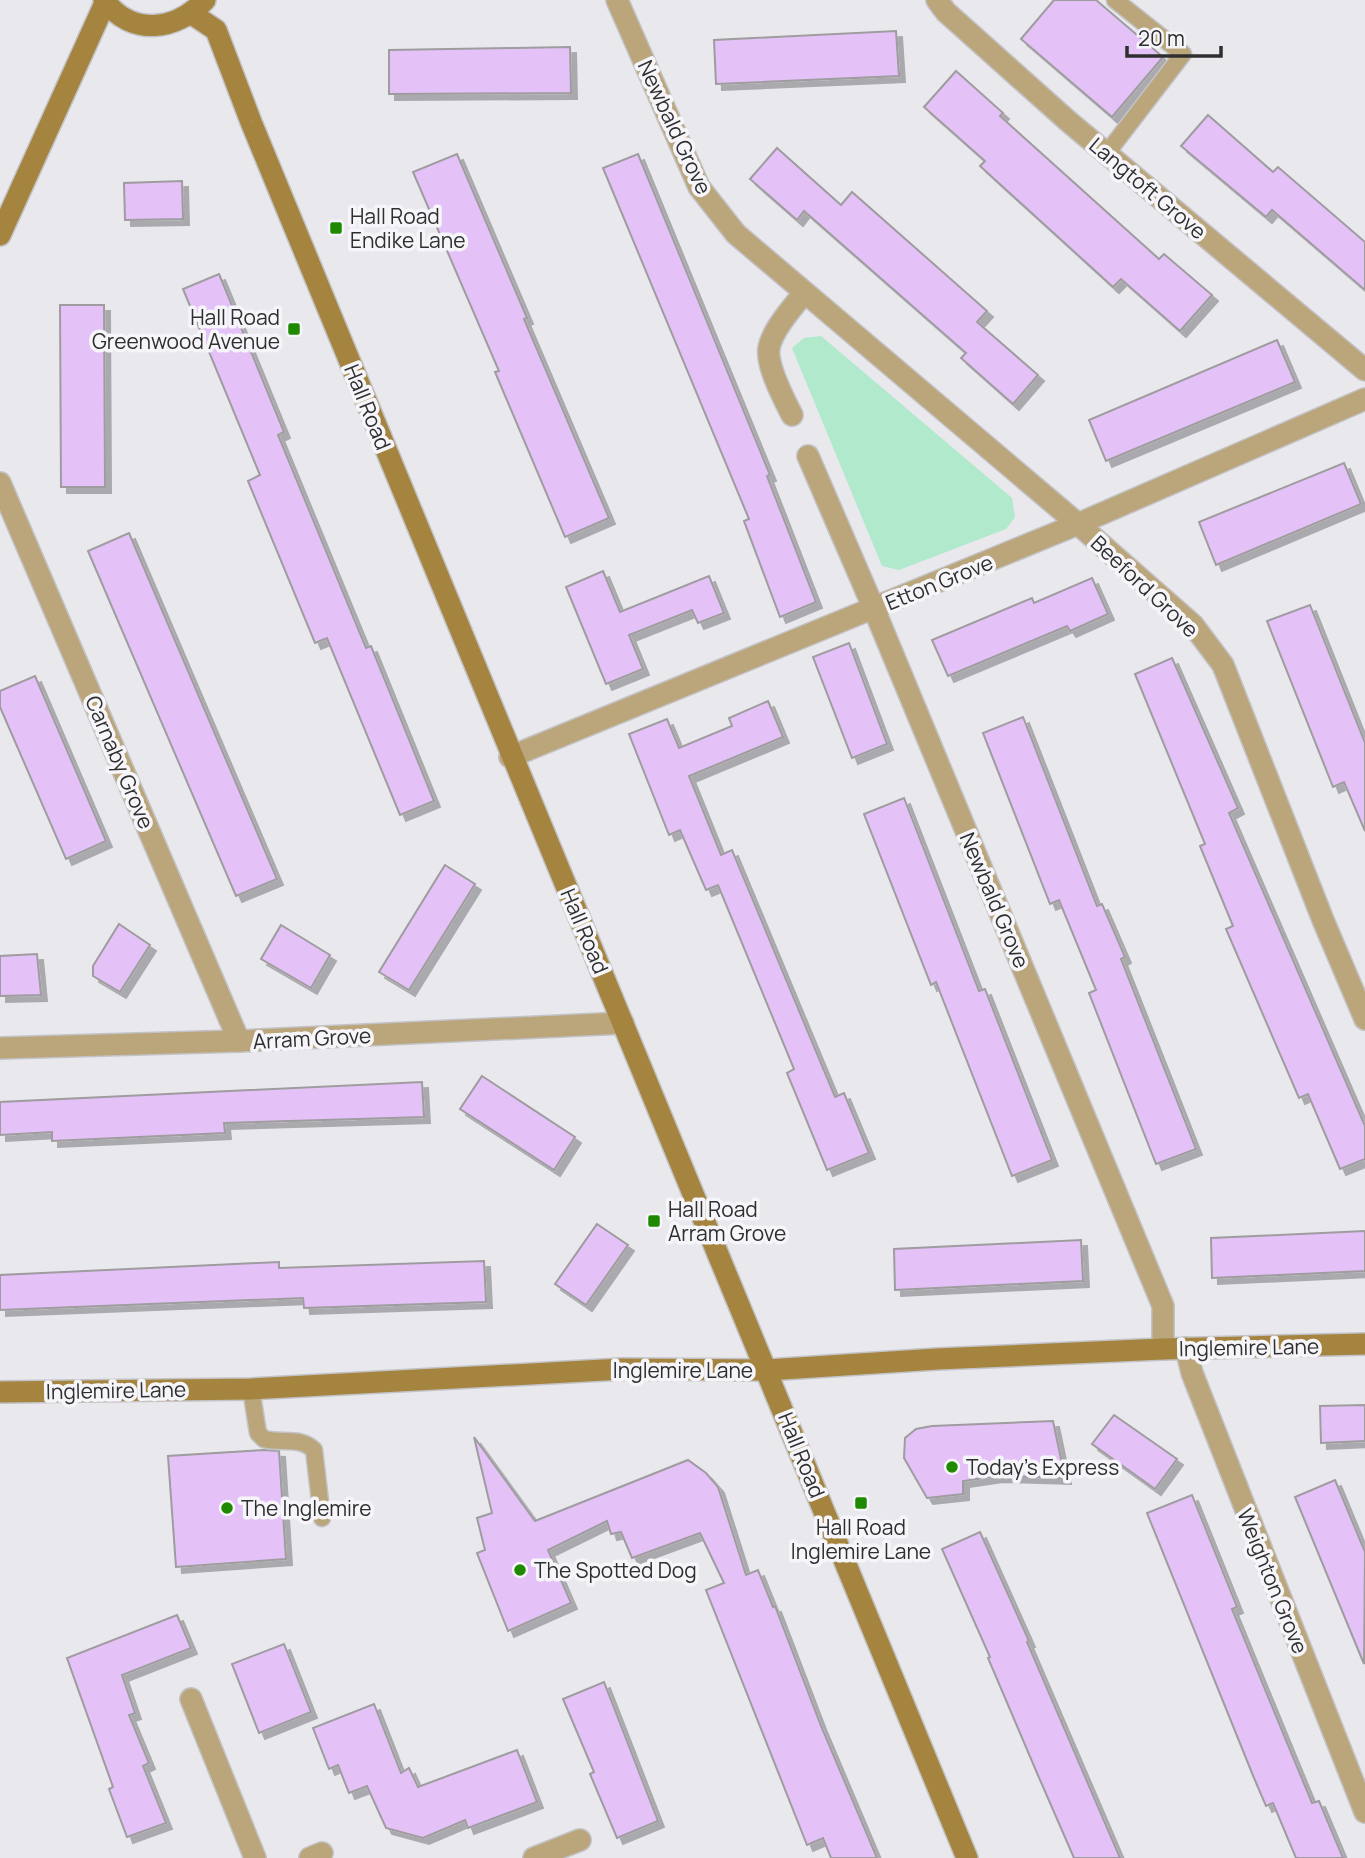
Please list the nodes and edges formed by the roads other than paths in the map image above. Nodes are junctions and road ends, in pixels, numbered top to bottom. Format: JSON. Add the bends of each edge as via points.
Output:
{"nodes":[{"id":1,"x":617,"y":0,"type":"edge"},
{"id":2,"x":937,"y":0,"type":"edge"},
{"id":3,"x":1115,"y":0,"type":"edge"},
{"id":4,"x":104,"y":1,"type":"edge"},
{"id":5,"x":199,"y":7,"type":"edge"},
{"id":6,"x":1107,"y":153,"type":"junction"},
{"id":7,"x":0,"y":235,"type":"edge"},
{"id":8,"x":804,"y":293,"type":"junction"},
{"id":9,"x":1365,"y":370,"type":"edge"},
{"id":10,"x":1365,"y":399,"type":"edge"},
{"id":11,"x":792,"y":415,"type":"dead end"},
{"id":12,"x":808,"y":456,"type":"dead end"},
{"id":13,"x":0,"y":483,"type":"edge"},
{"id":14,"x":1078,"y":524,"type":"junction"},
{"id":15,"x":874,"y":609,"type":"junction"},
{"id":16,"x":510,"y":757,"type":"junction"},
{"id":17,"x":1365,"y":1019,"type":"edge"},
{"id":18,"x":623,"y":1023,"type":"junction"},
{"id":19,"x":239,"y":1041,"type":"junction"},
{"id":20,"x":0,"y":1048,"type":"edge"},
{"id":21,"x":1365,"y":1344,"type":"edge"},
{"id":22,"x":1186,"y":1348,"type":"junction"},
{"id":23,"x":1163,"y":1349,"type":"junction"},
{"id":24,"x":767,"y":1370,"type":"junction"},
{"id":25,"x":251,"y":1389,"type":"junction"},
{"id":26,"x":0,"y":1392,"type":"edge"},
{"id":27,"x":322,"y":1518,"type":"dead end"},
{"id":28,"x":191,"y":1699,"type":"dead end"},
{"id":29,"x":1365,"y":1812,"type":"edge"},
{"id":30,"x":580,"y":1840,"type":"dead end"},
{"id":31,"x":538,"y":1857,"type":"edge"},
{"id":32,"x":255,"y":1858,"type":"edge"},
{"id":33,"x":967,"y":1858,"type":"edge"}],
"edges":[{"from":1,"to":8,"type":"street","name":"Newbald Grove","via":[[699,187],[736,234]]},
{"from":2,"to":6,"type":"street","name":"Langtoft Grove"},
{"from":3,"to":6,"type":"lane","via":[[1184,54]]},
{"from":4,"to":5,"type":"street","via":[[133,23],[164,26]]},
{"from":4,"to":7,"type":"street"},
{"from":5,"to":16,"type":"street","name":"Hall Road","via":[[216,30]]},
{"from":6,"to":9,"type":"street","name":"Langtoft Grove"},
{"from":8,"to":11,"type":"street","via":[[781,322],[769,348],[775,379]]},
{"from":8,"to":14,"type":"street","name":"Beeford Grove"},
{"from":10,"to":14,"type":"street","name":"Etton Grove"},
{"from":12,"to":15,"type":"street","name":"Newbald Grove"},
{"from":13,"to":19,"type":"street","name":"Carnaby Grove"},
{"from":14,"to":15,"type":"street","name":"Etton Grove"},
{"from":14,"to":17,"type":"street","name":"Beeford Grove","via":[[1193,625],[1223,665]]},
{"from":15,"to":16,"type":"street","name":"Etton Grove"},
{"from":15,"to":23,"type":"street","name":"Newbald Grove","via":[[1163,1306]]},
{"from":16,"to":18,"type":"street","name":"Hall Road"},
{"from":18,"to":19,"type":"street","name":"Arram Grove"},
{"from":18,"to":24,"type":"street","name":"Hall Road"},
{"from":19,"to":20,"type":"street","name":"Arram Grove"},
{"from":21,"to":22,"type":"street","name":"Inglemire Lane"},
{"from":22,"to":23,"type":"street","name":"Inglemire Lane"},
{"from":22,"to":29,"type":"street","name":"Weighton Grove"},
{"from":23,"to":24,"type":"street","name":"Inglemire Lane"},
{"from":24,"to":25,"type":"street","name":"Inglemire Lane","via":[[622,1369]]},
{"from":24,"to":33,"type":"street","name":"Hall Road"},
{"from":25,"to":26,"type":"street","name":"Inglemire Lane"},
{"from":25,"to":27,"type":"lane","via":[[258,1433],[270,1441],[307,1443],[314,1450]]},
{"from":28,"to":32,"type":"street"},
{"from":30,"to":31,"type":"street"}]}
